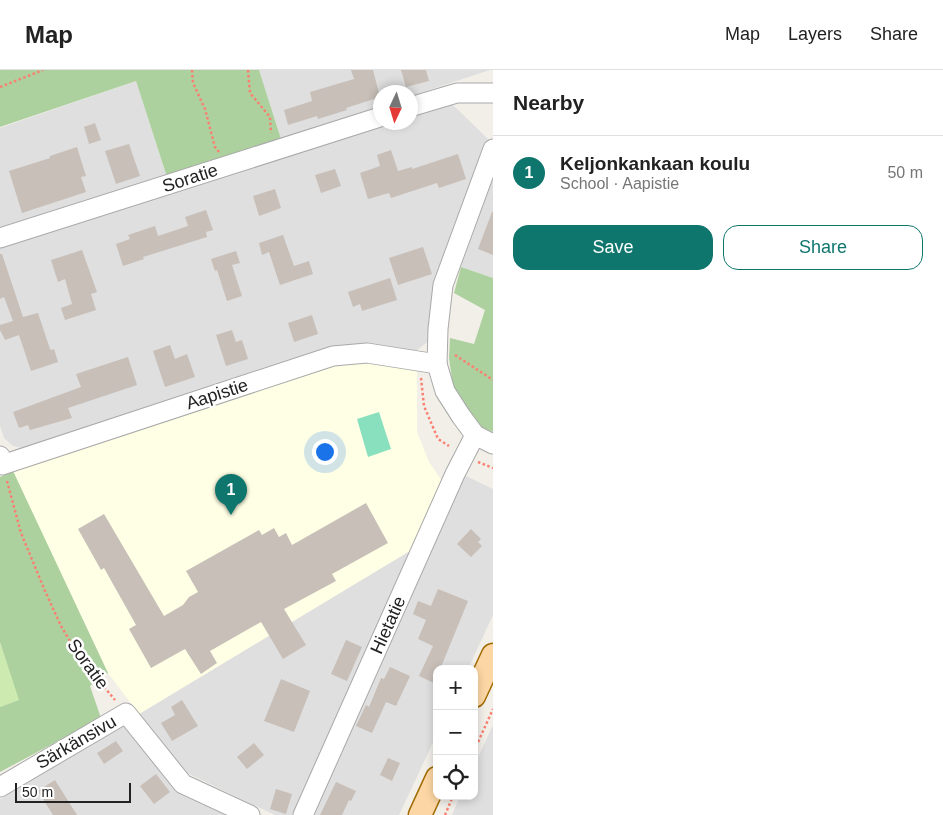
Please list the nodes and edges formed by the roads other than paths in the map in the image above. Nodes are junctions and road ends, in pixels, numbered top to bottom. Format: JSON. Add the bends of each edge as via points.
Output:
{"nodes":[{"id":1,"x":493,"y":93,"type":"edge"},
{"id":2,"x":418,"y":105,"type":"edge"},
{"id":3,"x":373,"y":119,"type":"edge"},
{"id":4,"x":493,"y":149,"type":"edge"},
{"id":5,"x":0,"y":238,"type":"edge"},
{"id":6,"x":428,"y":362,"type":"junction"},
{"id":7,"x":475,"y":435,"type":"junction"},
{"id":8,"x":493,"y":444,"type":"edge"},
{"id":9,"x":1,"y":460,"type":"edge"},
{"id":10,"x":493,"y":655,"type":"edge"},
{"id":11,"x":478,"y":687,"type":"edge"},
{"id":12,"x":0,"y":787,"type":"edge"},
{"id":13,"x":433,"y":787,"type":"edge"},
{"id":14,"x":250,"y":815,"type":"edge"},
{"id":15,"x":303,"y":815,"type":"edge"},
{"id":16,"x":420,"y":815,"type":"edge"}],
"edges":[{"from":1,"to":2,"type":"street","via":[[457,93]]},
{"from":3,"to":5,"type":"street","name":"Soratie"},
{"from":4,"to":6,"type":"street","via":[[443,286],[438,329]]},
{"from":6,"to":7,"type":"street"},
{"from":6,"to":9,"type":"street","name":"Aapistie","via":[[367,353],[333,356]]},
{"from":7,"to":8,"type":"street"},
{"from":7,"to":15,"type":"street","name":"Hietatie"},
{"from":10,"to":11,"type":"main road"},
{"from":12,"to":14,"type":"street","name":"Särkänsivu","via":[[126,713],[183,784]]},
{"from":13,"to":16,"type":"main road"}]}
